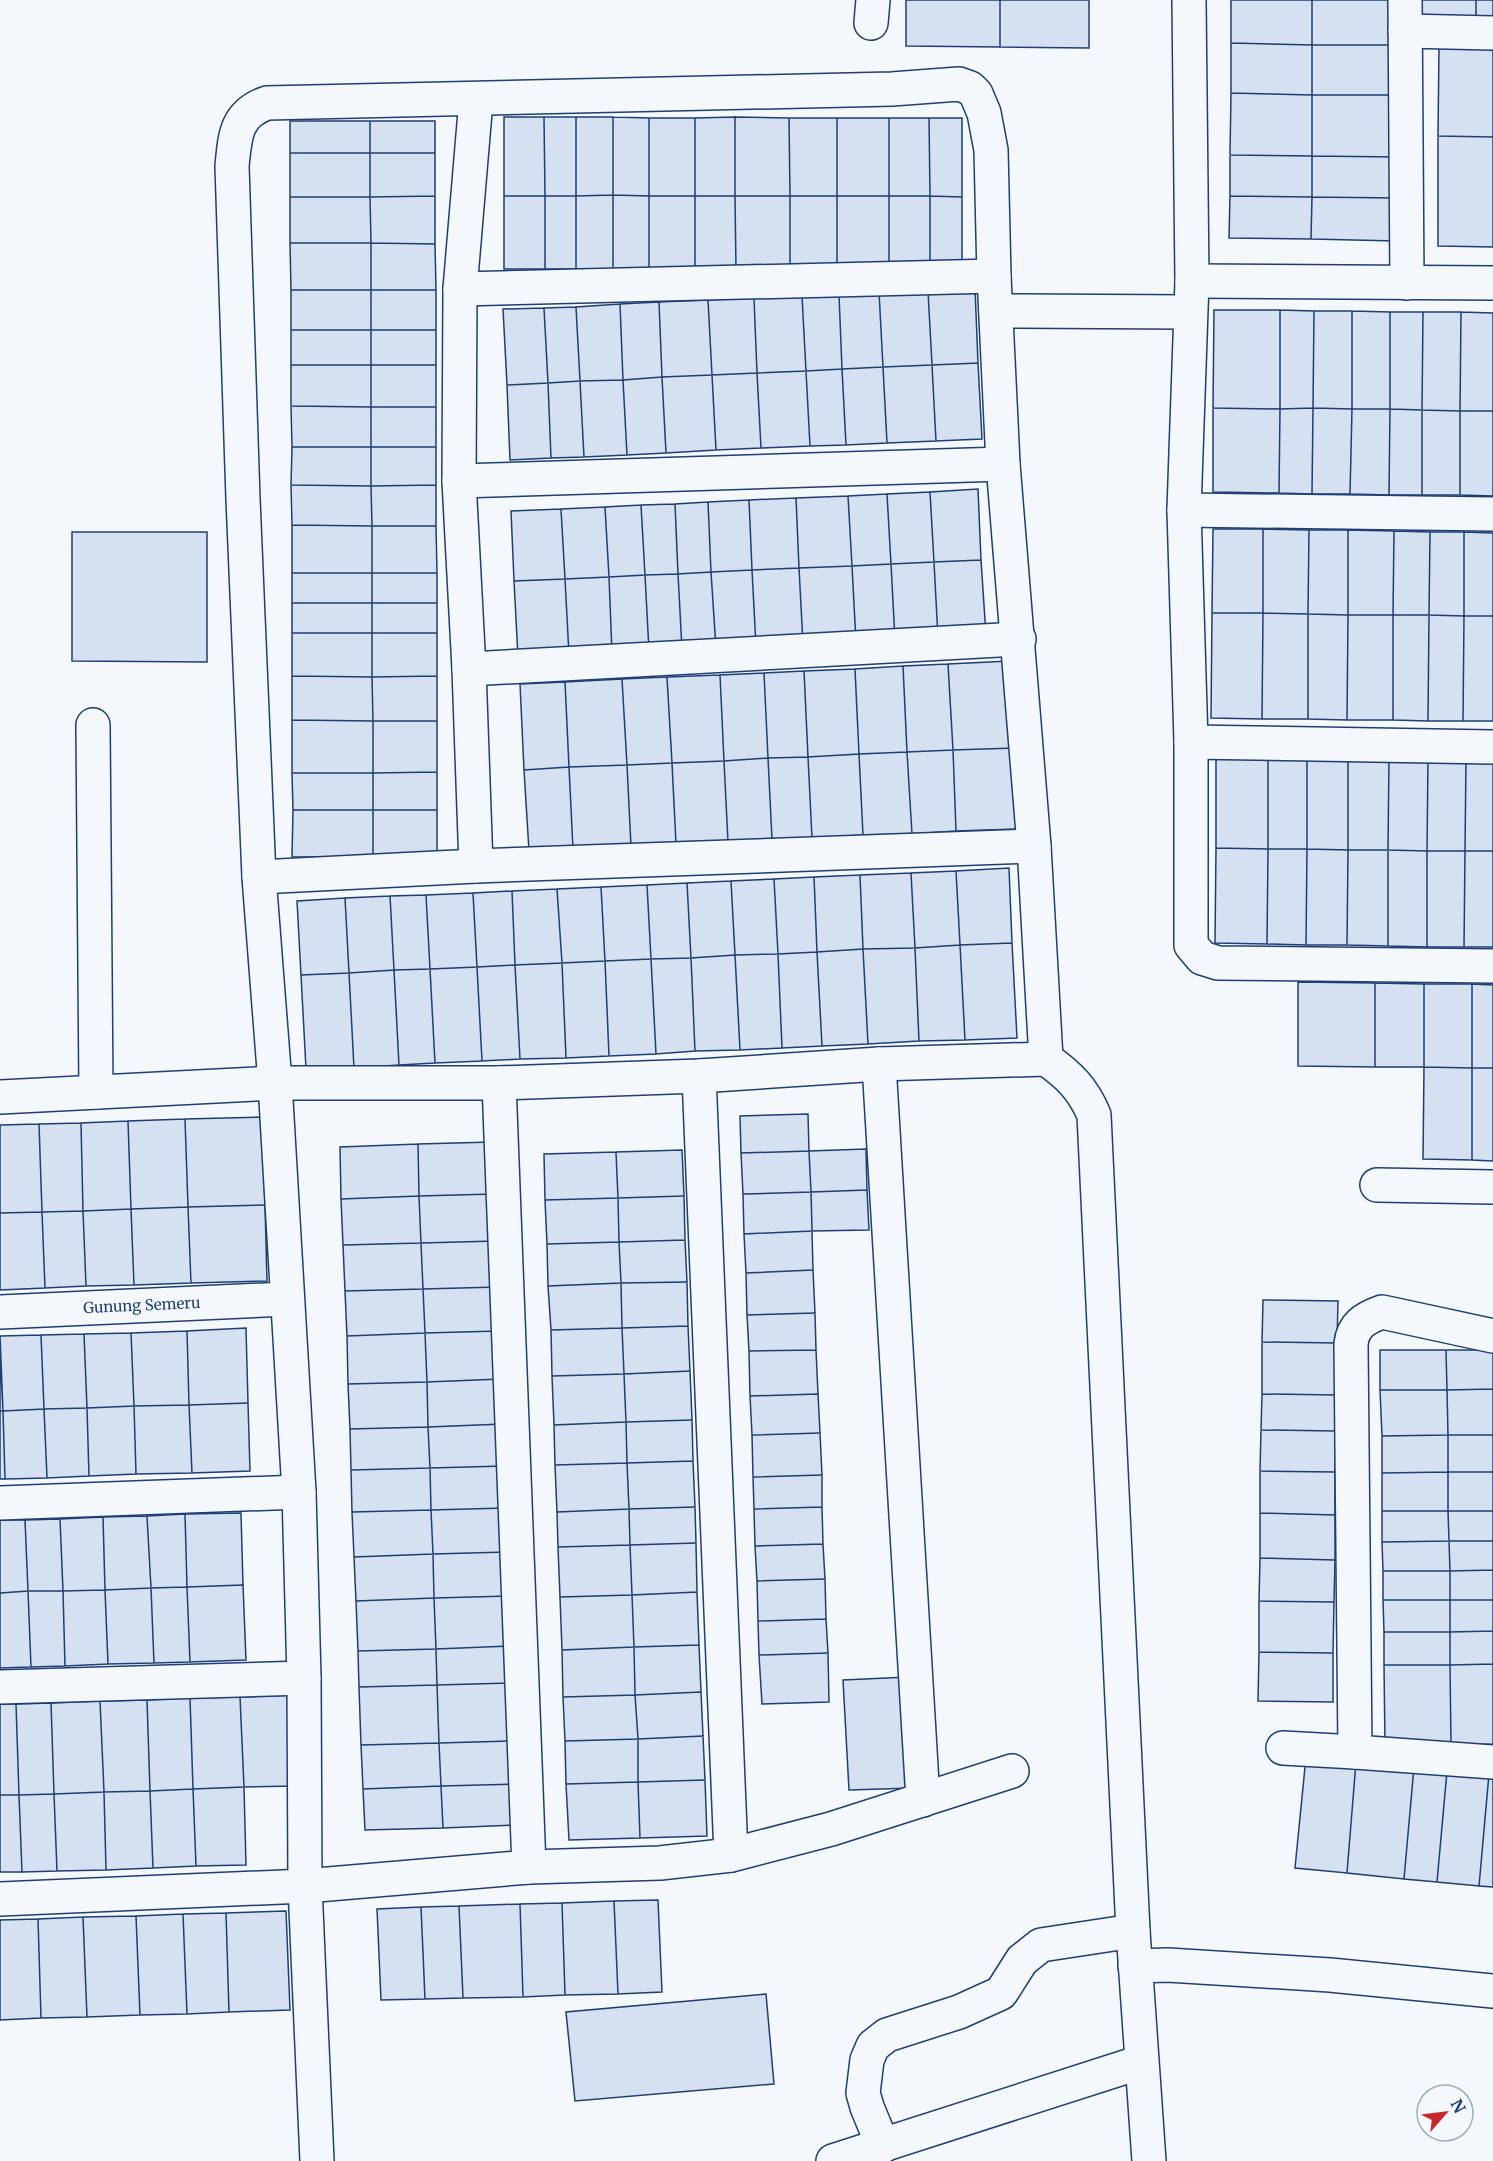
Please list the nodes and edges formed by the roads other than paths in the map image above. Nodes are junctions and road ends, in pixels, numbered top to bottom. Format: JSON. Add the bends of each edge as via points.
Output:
{"nodes":[{"id":1,"x":1186,"y":3,"type":"edge"},
{"id":2,"x":1405,"y":16,"type":"edge"},
{"id":3,"x":1493,"y":33,"type":"edge"},
{"id":4,"x":476,"y":100,"type":"junction"},
{"id":5,"x":994,"y":276,"type":"junction"},
{"id":6,"x":1407,"y":283,"type":"junction"},
{"id":7,"x":1493,"y":283,"type":"edge"},
{"id":8,"x":460,"y":289,"type":"junction"},
{"id":9,"x":1191,"y":296,"type":"junction"},
{"id":10,"x":996,"y":311,"type":"junction"},
{"id":11,"x":1004,"y":464,"type":"junction"},
{"id":12,"x":459,"y":481,"type":"junction"},
{"id":13,"x":1184,"y":510,"type":"junction"},
{"id":14,"x":1493,"y":514,"type":"edge"},
{"id":15,"x":1019,"y":639,"type":"junction"},
{"id":16,"x":469,"y":669,"type":"junction"},
{"id":17,"x":93,"y":725,"type":"dead end"},
{"id":18,"x":1191,"y":742,"type":"junction"},
{"id":19,"x":1493,"y":747,"type":"edge"},
{"id":20,"x":1034,"y":846,"type":"junction"},
{"id":21,"x":476,"y":867,"type":"junction"},
{"id":22,"x":259,"y":877,"type":"junction"},
{"id":23,"x":1493,"y":966,"type":"edge"},
{"id":24,"x":1046,"y":1059,"type":"junction"},
{"id":25,"x":879,"y":1064,"type":"junction"},
{"id":26,"x":699,"y":1077,"type":"junction"},
{"id":27,"x":275,"y":1083,"type":"junction"},
{"id":28,"x":499,"y":1083,"type":"junction"},
{"id":29,"x":96,"y":1092,"type":"junction"},
{"id":30,"x":0,"y":1097,"type":"edge"},
{"id":31,"x":1377,"y":1185,"type":"dead end"},
{"id":32,"x":1493,"y":1187,"type":"edge"},
{"id":33,"x":286,"y":1299,"type":"junction"},
{"id":34,"x":0,"y":1312,"type":"edge"},
{"id":35,"x":1493,"y":1336,"type":"edge"},
{"id":36,"x":299,"y":1492,"type":"junction"},
{"id":37,"x":0,"y":1503,"type":"edge"},
{"id":38,"x":304,"y":1678,"type":"junction"},
{"id":39,"x":0,"y":1688,"type":"edge"},
{"id":40,"x":1283,"y":1748,"type":"dead end"},
{"id":41,"x":1355,"y":1752,"type":"junction"},
{"id":42,"x":1493,"y":1762,"type":"edge"},
{"id":43,"x":1012,"y":1771,"type":"dead end"},
{"id":44,"x":922,"y":1800,"type":"junction"},
{"id":45,"x":731,"y":1855,"type":"junction"},
{"id":46,"x":529,"y":1867,"type":"junction"},
{"id":47,"x":305,"y":1886,"type":"junction"},
{"id":48,"x":0,"y":1899,"type":"edge"},
{"id":49,"x":1133,"y":1931,"type":"junction"},
{"id":50,"x":1135,"y":1966,"type":"junction"},
{"id":51,"x":1493,"y":1990,"type":"edge"},
{"id":52,"x":1141,"y":2062,"type":"junction"},
{"id":53,"x":883,"y":2145,"type":"junction"},
{"id":54,"x":317,"y":2161,"type":"edge"},
{"id":55,"x":833,"y":2161,"type":"edge"},
{"id":56,"x":1149,"y":2161,"type":"edge"}],
"edges":[{"from":1,"to":9,"type":"street"},
{"from":2,"to":3,"type":"street"},
{"from":2,"to":6,"type":"street"},
{"from":4,"to":5,"type":"street","via":[[959,84],[976,94],[991,150]]},
{"from":4,"to":8,"type":"street"},
{"from":4,"to":22,"type":"street","via":[[267,104],[254,108],[242,119],[235,135],[232,166],[242,487]]},
{"from":5,"to":8,"type":"street"},
{"from":5,"to":10,"type":"street"},
{"from":6,"to":7,"type":"street"},
{"from":6,"to":9,"type":"street"},
{"from":8,"to":12,"type":"street"},
{"from":9,"to":10,"type":"street","via":[[1149,312]]},
{"from":9,"to":13,"type":"street"},
{"from":10,"to":11,"type":"street"},
{"from":11,"to":12,"type":"street"},
{"from":11,"to":15,"type":"street"},
{"from":12,"to":16,"type":"street"},
{"from":13,"to":14,"type":"street"},
{"from":13,"to":18,"type":"street"},
{"from":15,"to":16,"type":"street"},
{"from":15,"to":20,"type":"street"},
{"from":16,"to":21,"type":"street"},
{"from":17,"to":29,"type":"street"},
{"from":18,"to":19,"type":"street"},
{"from":18,"to":23,"type":"street","via":[[1191,945],[1202,958],[1218,963]]},
{"from":20,"to":21,"type":"street"},
{"from":20,"to":24,"type":"street"},
{"from":21,"to":22,"type":"street"},
{"from":22,"to":27,"type":"street"},
{"from":24,"to":25,"type":"street"},
{"from":24,"to":49,"type":"street","via":[[1077,1084],[1094,1115]]},
{"from":25,"to":26,"type":"street"},
{"from":25,"to":44,"type":"street"},
{"from":26,"to":28,"type":"street"},
{"from":26,"to":45,"type":"street"},
{"from":27,"to":28,"type":"street"},
{"from":27,"to":29,"type":"street"},
{"from":27,"to":33,"type":"street"},
{"from":28,"to":46,"type":"street"},
{"from":29,"to":30,"type":"street"},
{"from":31,"to":32,"type":"street"},
{"from":33,"to":34,"type":"street","name":"Gunung Semeru"},
{"from":33,"to":36,"type":"street"},
{"from":35,"to":41,"type":"street","via":[[1382,1312],[1356,1326],[1352,1334]]},
{"from":36,"to":37,"type":"street"},
{"from":36,"to":38,"type":"street"},
{"from":38,"to":39,"type":"street"},
{"from":38,"to":47,"type":"street"},
{"from":40,"to":41,"type":"street"},
{"from":41,"to":42,"type":"street"},
{"from":43,"to":44,"type":"street"},
{"from":44,"to":45,"type":"street"},
{"from":45,"to":46,"type":"street","via":[[660,1863]]},
{"from":46,"to":47,"type":"street"},
{"from":47,"to":48,"type":"street"},
{"from":47,"to":54,"type":"street"},
{"from":49,"to":50,"type":"street"},
{"from":49,"to":53,"type":"street","via":[[1041,1945],[1022,1960],[1001,1993],[887,2036],[873,2046],[865,2066],[863,2093]]},
{"from":50,"to":51,"type":"street","via":[[1350,1976]]},
{"from":50,"to":52,"type":"street"},
{"from":52,"to":53,"type":"street"},
{"from":52,"to":56,"type":"street"},
{"from":53,"to":55,"type":"street"}]}
